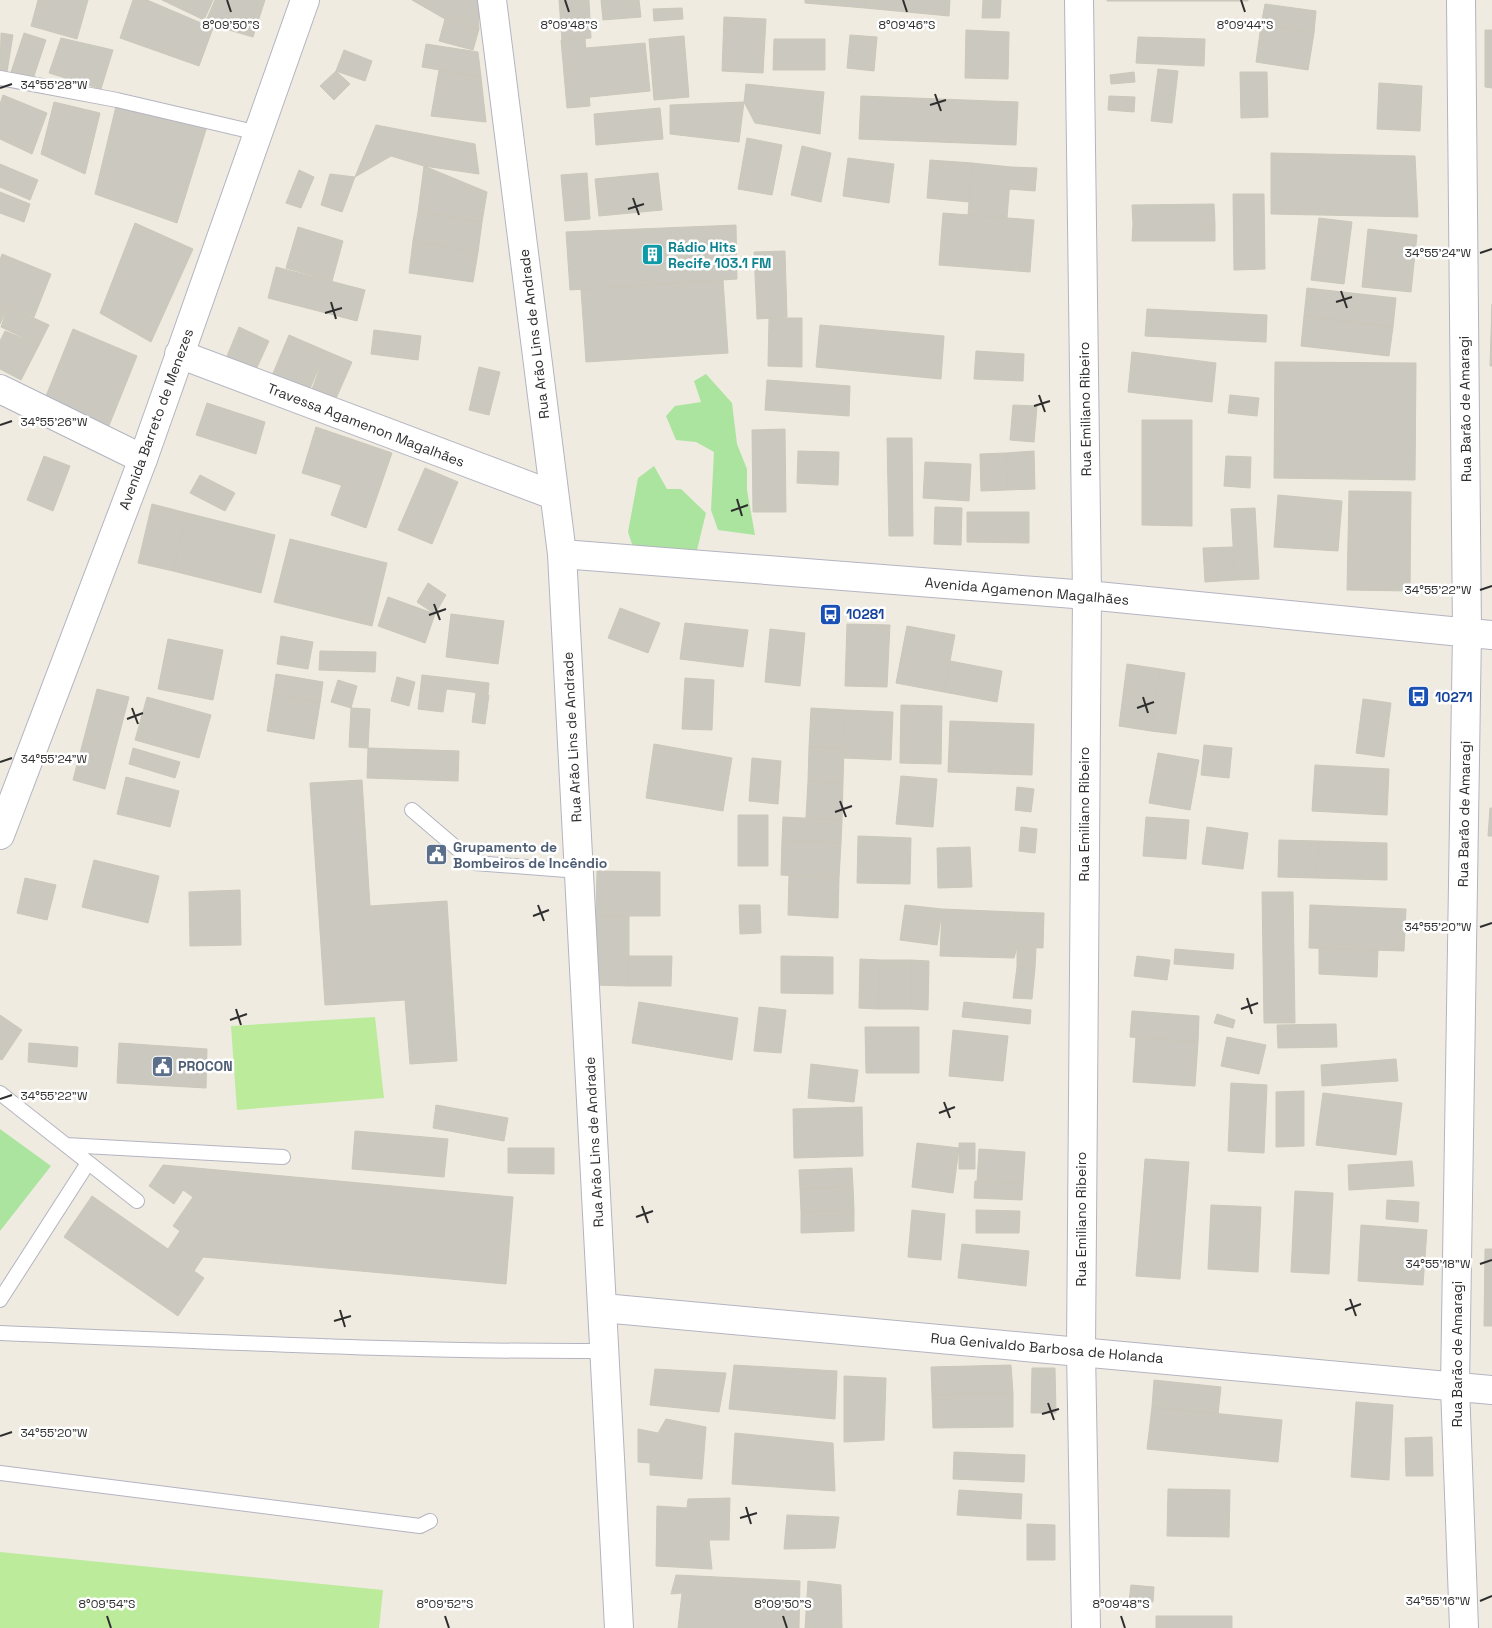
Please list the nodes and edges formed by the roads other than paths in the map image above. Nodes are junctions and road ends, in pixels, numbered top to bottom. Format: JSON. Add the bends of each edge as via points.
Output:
{"nodes":[{"id":1,"x":305,"y":0,"type":"edge"},
{"id":2,"x":492,"y":0,"type":"edge"},
{"id":3,"x":1079,"y":0,"type":"edge"},
{"id":4,"x":1461,"y":0,"type":"edge"},
{"id":5,"x":0,"y":78,"type":"edge"},
{"id":6,"x":258,"y":133,"type":"junction"},
{"id":7,"x":179,"y":354,"type":"junction"},
{"id":8,"x":0,"y":389,"type":"edge"},
{"id":9,"x":143,"y":459,"type":"junction"},
{"id":10,"x":553,"y":495,"type":"junction"},
{"id":11,"x":562,"y":554,"type":"junction"},
{"id":12,"x":1087,"y":595,"type":"junction"},
{"id":13,"x":1480,"y":633,"type":"edge"},
{"id":14,"x":412,"y":810,"type":"dead end"},
{"id":15,"x":0,"y":835,"type":"edge"},
{"id":16,"x":579,"y":871,"type":"junction"},
{"id":17,"x":0,"y":1093,"type":"edge"},
{"id":18,"x":66,"y":1146,"type":"junction"},
{"id":19,"x":283,"y":1157,"type":"dead end"},
{"id":20,"x":88,"y":1163,"type":"junction"},
{"id":21,"x":136,"y":1201,"type":"dead end"},
{"id":22,"x":0,"y":1300,"type":"edge"},
{"id":23,"x":602,"y":1308,"type":"junction"},
{"id":24,"x":0,"y":1333,"type":"edge"},
{"id":25,"x":603,"y":1351,"type":"junction"},
{"id":26,"x":1080,"y":1351,"type":"junction"},
{"id":27,"x":1455,"y":1387,"type":"junction"},
{"id":28,"x":1492,"y":1390,"type":"edge"},
{"id":29,"x":0,"y":1473,"type":"edge"},
{"id":30,"x":430,"y":1521,"type":"dead end"},
{"id":31,"x":619,"y":1628,"type":"edge"},
{"id":32,"x":1086,"y":1628,"type":"edge"},
{"id":33,"x":1464,"y":1628,"type":"edge"}],
"edges":[{"from":1,"to":6,"type":"main road","name":"Avenida Barreto de Menezes"},
{"from":2,"to":10,"type":"main road","name":"Rua Arão Lins de Andrade"},
{"from":3,"to":12,"type":"main road","name":"Rua Emiliano Ribeiro"},
{"from":4,"to":13,"type":"main road","name":"Rua Barão de Amaragi"},
{"from":5,"to":6,"type":"lane","via":[[116,100]]},
{"from":6,"to":7,"type":"main road","name":"Avenida Barreto de Menezes"},
{"from":7,"to":9,"type":"main road","name":"Avenida Barreto de Menezes"},
{"from":7,"to":10,"type":"main road","name":"Travessa Agamenon Magalhães"},
{"from":8,"to":9,"type":"main road"},
{"from":9,"to":15,"type":"main road","name":"Avenida Barreto de Menezes"},
{"from":10,"to":11,"type":"main road","name":"Rua Arão Lins de Andrade"},
{"from":11,"to":12,"type":"main road","name":"Avenida Agamenon Magalhães"},
{"from":11,"to":16,"type":"main road","name":"Rua Arão Lins de Andrade"},
{"from":12,"to":13,"type":"main road","name":"Avenida Agamenon Magalhães"},
{"from":12,"to":26,"type":"main road","name":"Rua Emiliano Ribeiro"},
{"from":13,"to":27,"type":"main road","name":"Rua Barão de Amaragi"},
{"from":14,"to":16,"type":"lane","via":[[474,863]]},
{"from":16,"to":23,"type":"main road","name":"Rua Arão Lins de Andrade"},
{"from":17,"to":18,"type":"lane"},
{"from":18,"to":19,"type":"lane"},
{"from":18,"to":20,"type":"lane"},
{"from":20,"to":21,"type":"lane"},
{"from":20,"to":22,"type":"lane"},
{"from":23,"to":25,"type":"main road","name":"Rua Arão Lins de Andrade"},
{"from":23,"to":26,"type":"main road","name":"Rua Genivaldo Barbosa de Holanda"},
{"from":24,"to":25,"type":"lane","via":[[387,1349]]},
{"from":25,"to":31,"type":"main road","name":"Rua Arão Lins de Andrade"},
{"from":26,"to":27,"type":"main road","name":"Rua Genivaldo Barbosa de Holanda"},
{"from":26,"to":32,"type":"main road","name":"Rua Emiliano Ribeiro"},
{"from":27,"to":28,"type":"main road","name":"Rua Genivaldo Barbosa de Holanda"},
{"from":27,"to":33,"type":"main road","name":"Rua Barão de Amaragi"},
{"from":29,"to":30,"type":"lane","via":[[420,1526]]}]}
